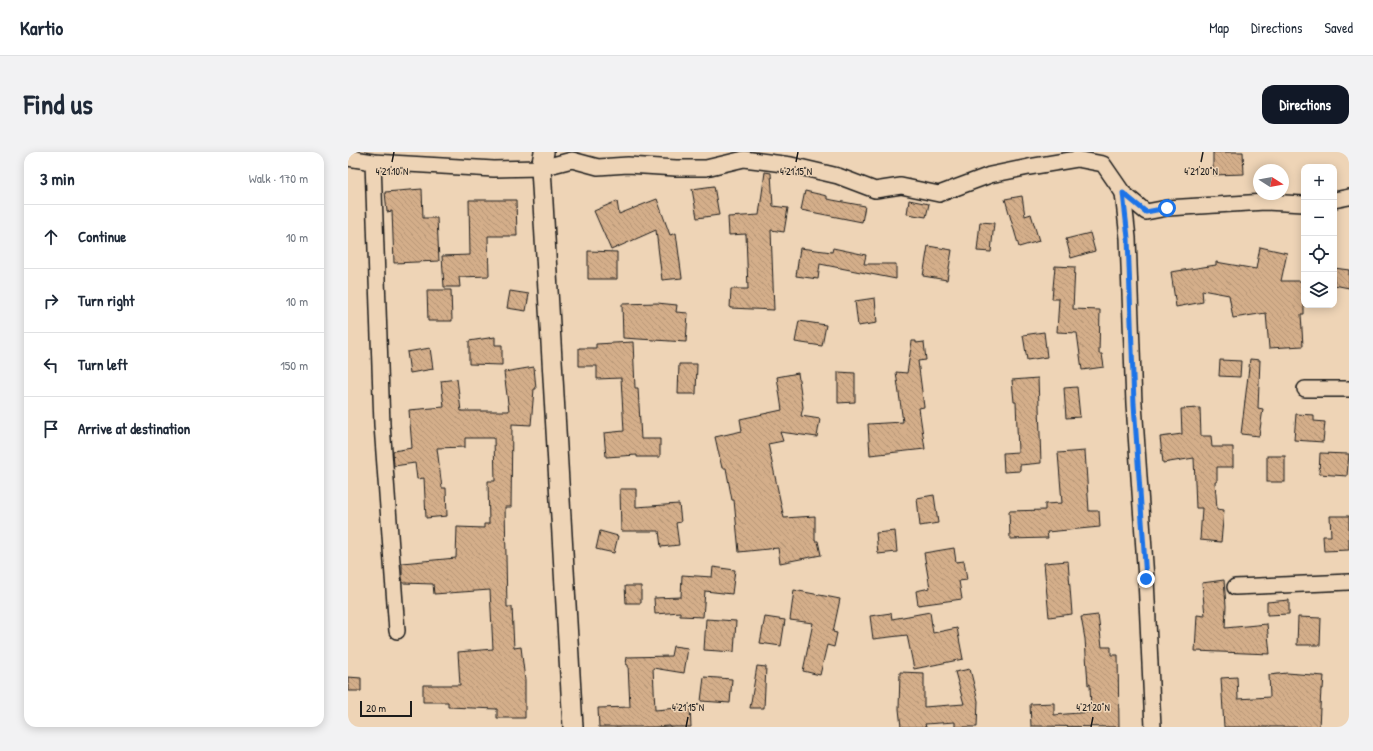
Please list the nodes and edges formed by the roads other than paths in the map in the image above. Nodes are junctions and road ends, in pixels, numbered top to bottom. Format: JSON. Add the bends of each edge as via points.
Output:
{"nodes":[{"id":1,"x":348,"y":158,"type":"edge"},
{"id":2,"x":543,"y":160,"type":"edge"},
{"id":3,"x":373,"y":162,"type":"junction"},
{"id":4,"x":1123,"y":193,"type":"junction"},
{"id":5,"x":1349,"y":197,"type":"edge"},
{"id":6,"x":1337,"y":199,"type":"edge"},
{"id":7,"x":1301,"y":204,"type":"edge"},
{"id":8,"x":1305,"y":389,"type":"dead end"},
{"id":9,"x":1349,"y":389,"type":"edge"},
{"id":10,"x":1349,"y":582,"type":"edge"},
{"id":11,"x":1235,"y":587,"type":"dead end"},
{"id":12,"x":397,"y":631,"type":"dead end"},
{"id":13,"x":573,"y":727,"type":"edge"},
{"id":14,"x":1153,"y":727,"type":"edge"}],
"edges":[{"from":1,"to":3,"type":"street"},
{"from":2,"to":3,"type":"street","via":[[494,169]]},
{"from":2,"to":4,"type":"street","via":[[572,160],[598,167],[628,165],[706,168],[744,159],[838,176],[875,190],[901,186],[939,194],[990,175],[1077,159],[1103,164]]},
{"from":2,"to":13,"type":"street"},
{"from":3,"to":12,"type":"street","via":[[382,425]]},
{"from":4,"to":7,"type":"street","via":[[1146,212],[1167,208],[1258,202]]},
{"from":4,"to":14,"type":"street","via":[[1128,238],[1134,404]]},
{"from":5,"to":6,"type":"street"},
{"from":8,"to":9,"type":"street"},
{"from":10,"to":11,"type":"street"}]}
